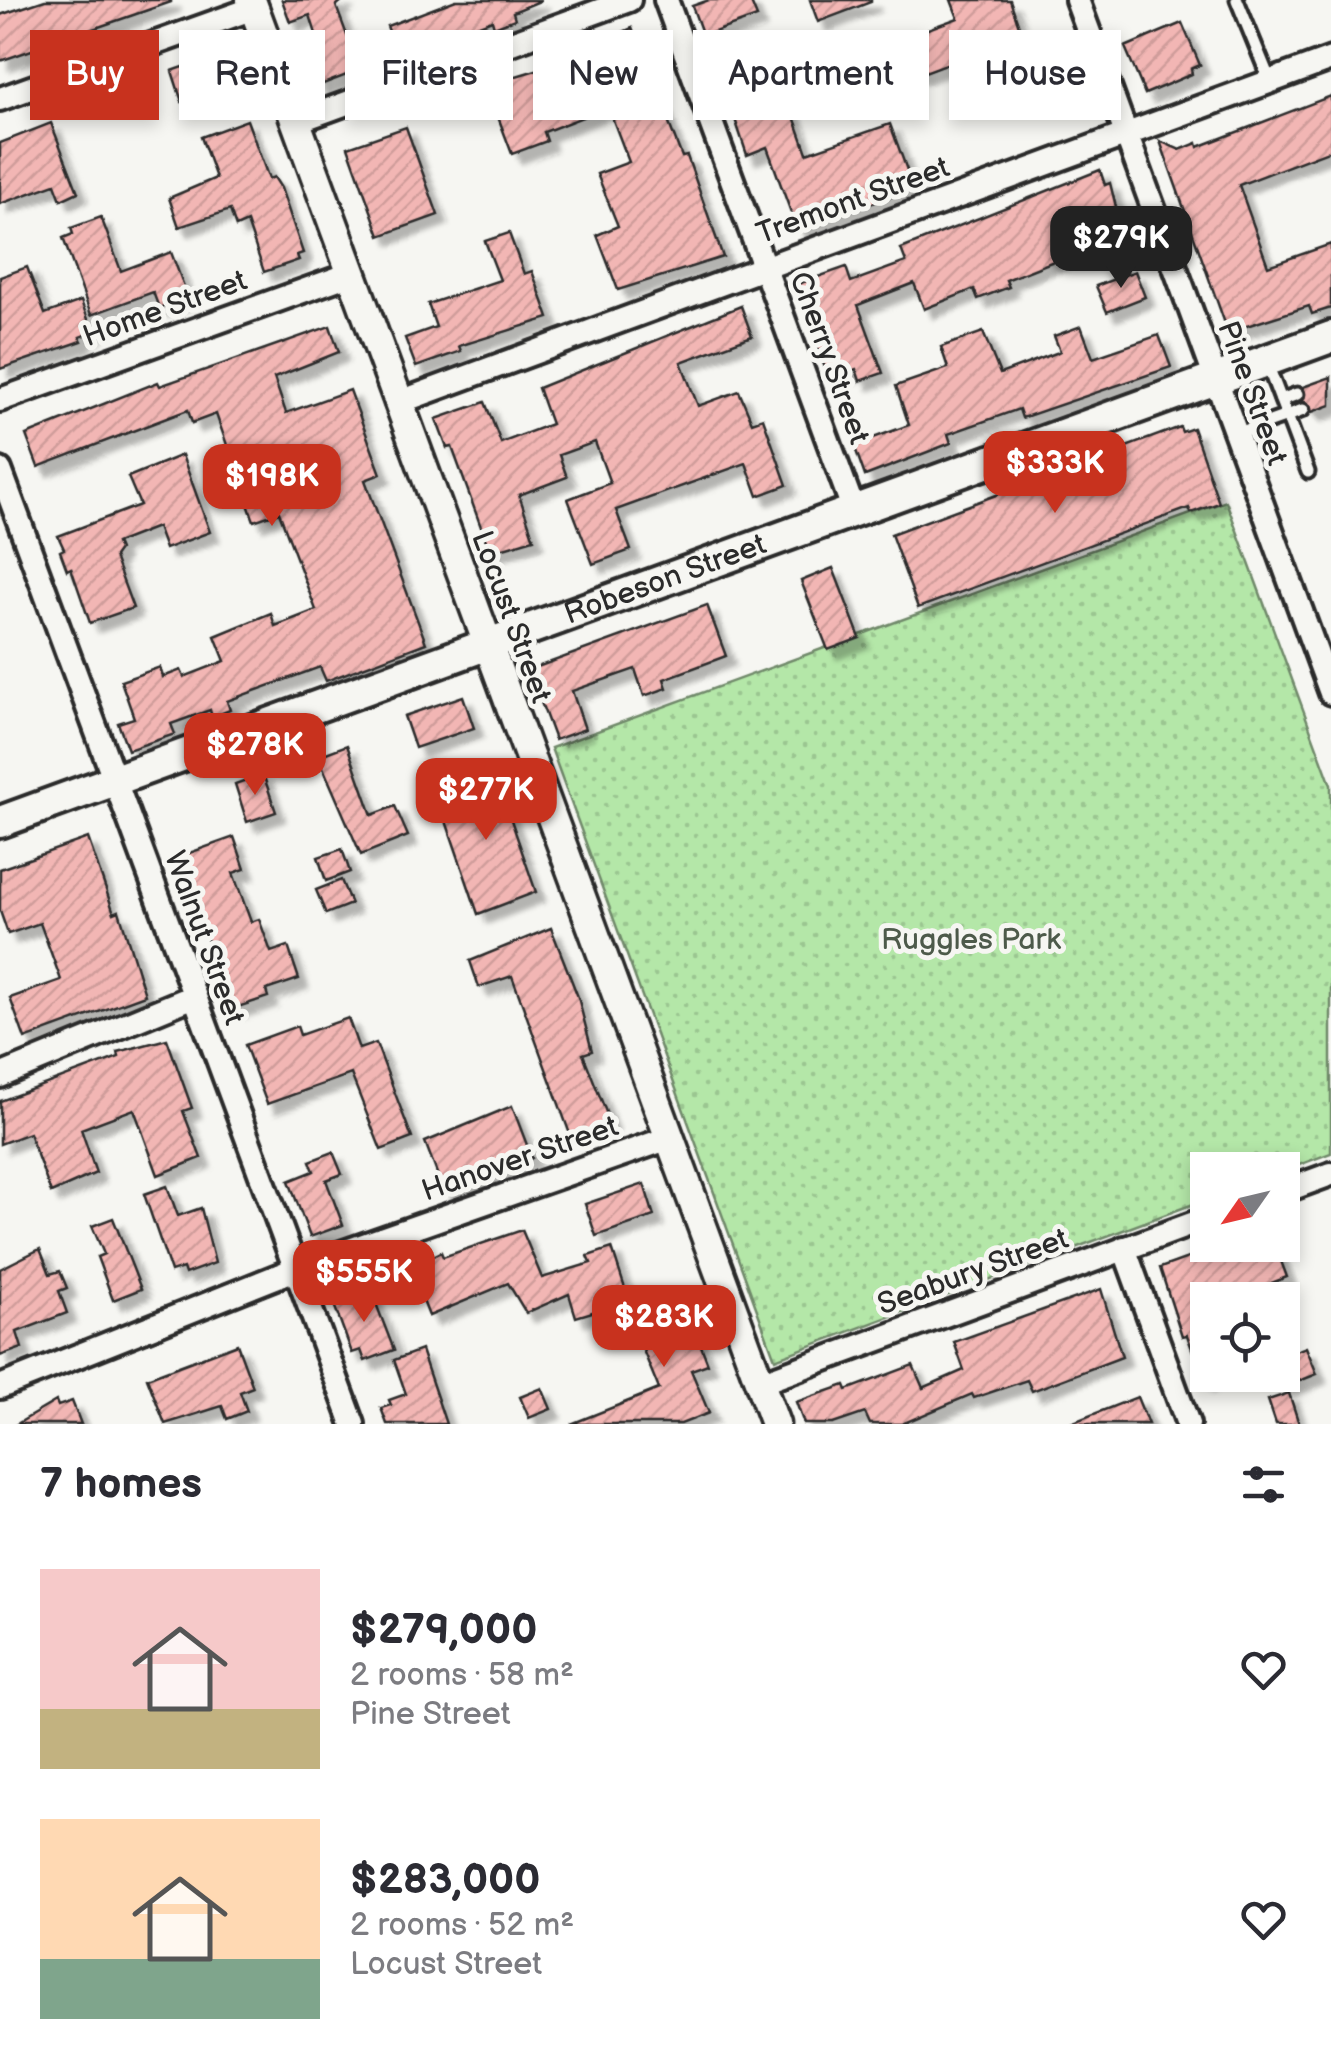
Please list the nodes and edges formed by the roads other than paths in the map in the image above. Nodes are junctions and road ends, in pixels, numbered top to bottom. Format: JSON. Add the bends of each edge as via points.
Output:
{"nodes":[{"id":1,"x":629,"y":0,"type":"edge"},
{"id":2,"x":666,"y":0,"type":"edge"},
{"id":3,"x":1077,"y":0,"type":"edge"},
{"id":4,"x":1238,"y":0,"type":"edge"},
{"id":5,"x":253,"y":4,"type":"edge"},
{"id":6,"x":1331,"y":59,"type":"edge"},
{"id":7,"x":1270,"y":81,"type":"junction"},
{"id":8,"x":0,"y":99,"type":"edge"},
{"id":9,"x":295,"y":122,"type":"junction"},
{"id":10,"x":1126,"y":133,"type":"junction"},
{"id":11,"x":764,"y":266,"type":"junction"},
{"id":12,"x":350,"y":274,"type":"junction"},
{"id":13,"x":1331,"y":337,"type":"edge"},
{"id":14,"x":1266,"y":361,"type":"junction"},
{"id":15,"x":1215,"y":380,"type":"junction"},
{"id":16,"x":1297,"y":394,"type":"dead end"},
{"id":17,"x":0,"y":400,"type":"edge"},
{"id":18,"x":1281,"y":400,"type":"junction"},
{"id":19,"x":397,"y":403,"type":"junction"},
{"id":20,"x":1303,"y":410,"type":"dead end"},
{"id":21,"x":1287,"y":416,"type":"junction"},
{"id":22,"x":1236,"y":434,"type":"junction"},
{"id":23,"x":0,"y":470,"type":"edge"},
{"id":24,"x":1308,"y":472,"type":"dead end"},
{"id":25,"x":854,"y":511,"type":"junction"},
{"id":26,"x":487,"y":646,"type":"junction"},
{"id":27,"x":1331,"y":693,"type":"edge"},
{"id":28,"x":115,"y":778,"type":"junction"},
{"id":29,"x":0,"y":822,"type":"edge"},
{"id":30,"x":192,"y":997,"type":"junction"},
{"id":31,"x":0,"y":1076,"type":"edge"},
{"id":32,"x":669,"y":1138,"type":"junction"},
{"id":33,"x":1331,"y":1174,"type":"edge"},
{"id":34,"x":1300,"y":1185,"type":"edge"},
{"id":35,"x":1190,"y":1224,"type":"edge"},
{"id":36,"x":1124,"y":1248,"type":"junction"},
{"id":37,"x":294,"y":1270,"type":"junction"},
{"id":38,"x":760,"y":1383,"type":"junction"},
{"id":39,"x":0,"y":1387,"type":"edge"},
{"id":40,"x":353,"y":1424,"type":"edge"},
{"id":41,"x":776,"y":1424,"type":"edge"},
{"id":42,"x":1188,"y":1424,"type":"edge"}],
"edges":[{"from":1,"to":9,"type":"street"},
{"from":2,"to":11,"type":"street","name":"Cherry Street"},
{"from":3,"to":10,"type":"street","name":"Pine Street"},
{"from":4,"to":7,"type":"lane"},
{"from":5,"to":8,"type":"street"},
{"from":5,"to":9,"type":"street","name":"Locust Street"},
{"from":6,"to":7,"type":"street","name":"Tremont Street"},
{"from":7,"to":10,"type":"street","name":"Tremont Street"},
{"from":9,"to":12,"type":"street","name":"Locust Street"},
{"from":10,"to":11,"type":"street","name":"Tremont Street"},
{"from":10,"to":15,"type":"street","name":"Pine Street"},
{"from":11,"to":19,"type":"street","name":"Tremont Street"},
{"from":11,"to":25,"type":"street","name":"Cherry Street"},
{"from":12,"to":17,"type":"street","name":"Home Street"},
{"from":12,"to":19,"type":"street","name":"Locust Street"},
{"from":13,"to":14,"type":"main road","name":"Robeson Street"},
{"from":14,"to":15,"type":"main road","name":"Robeson Street"},
{"from":14,"to":18,"type":"lane"},
{"from":15,"to":22,"type":"street","name":"Pine Street"},
{"from":15,"to":25,"type":"main road","name":"Robeson Street"},
{"from":16,"to":18,"type":"lane"},
{"from":18,"to":21,"type":"lane"},
{"from":19,"to":26,"type":"street","name":"Locust Street"},
{"from":20,"to":21,"type":"lane"},
{"from":21,"to":22,"type":"lane"},
{"from":21,"to":24,"type":"lane"},
{"from":22,"to":27,"type":"street","name":"Pine Street"},
{"from":23,"to":28,"type":"street","name":"Walnut Street"},
{"from":25,"to":26,"type":"main road","name":"Robeson Street"},
{"from":26,"to":28,"type":"main road","name":"Robeson Street"},
{"from":26,"to":32,"type":"street","name":"Locust Street"},
{"from":28,"to":29,"type":"main road","name":"Robeson Street"},
{"from":28,"to":30,"type":"street","name":"Walnut Street"},
{"from":30,"to":31,"type":"street"},
{"from":30,"to":37,"type":"street","name":"Walnut Street"},
{"from":32,"to":37,"type":"street","name":"Hanover Street"},
{"from":32,"to":38,"type":"street","name":"Locust Street"},
{"from":33,"to":34,"type":"street"},
{"from":35,"to":36,"type":"street","name":"Seabury Street"},
{"from":36,"to":38,"type":"street","name":"Seabury Street"},
{"from":36,"to":42,"type":"street"},
{"from":37,"to":39,"type":"street","name":"Hanover Street"},
{"from":37,"to":40,"type":"street","name":"Walnut Street"},
{"from":38,"to":41,"type":"street","name":"Locust Street"}]}
